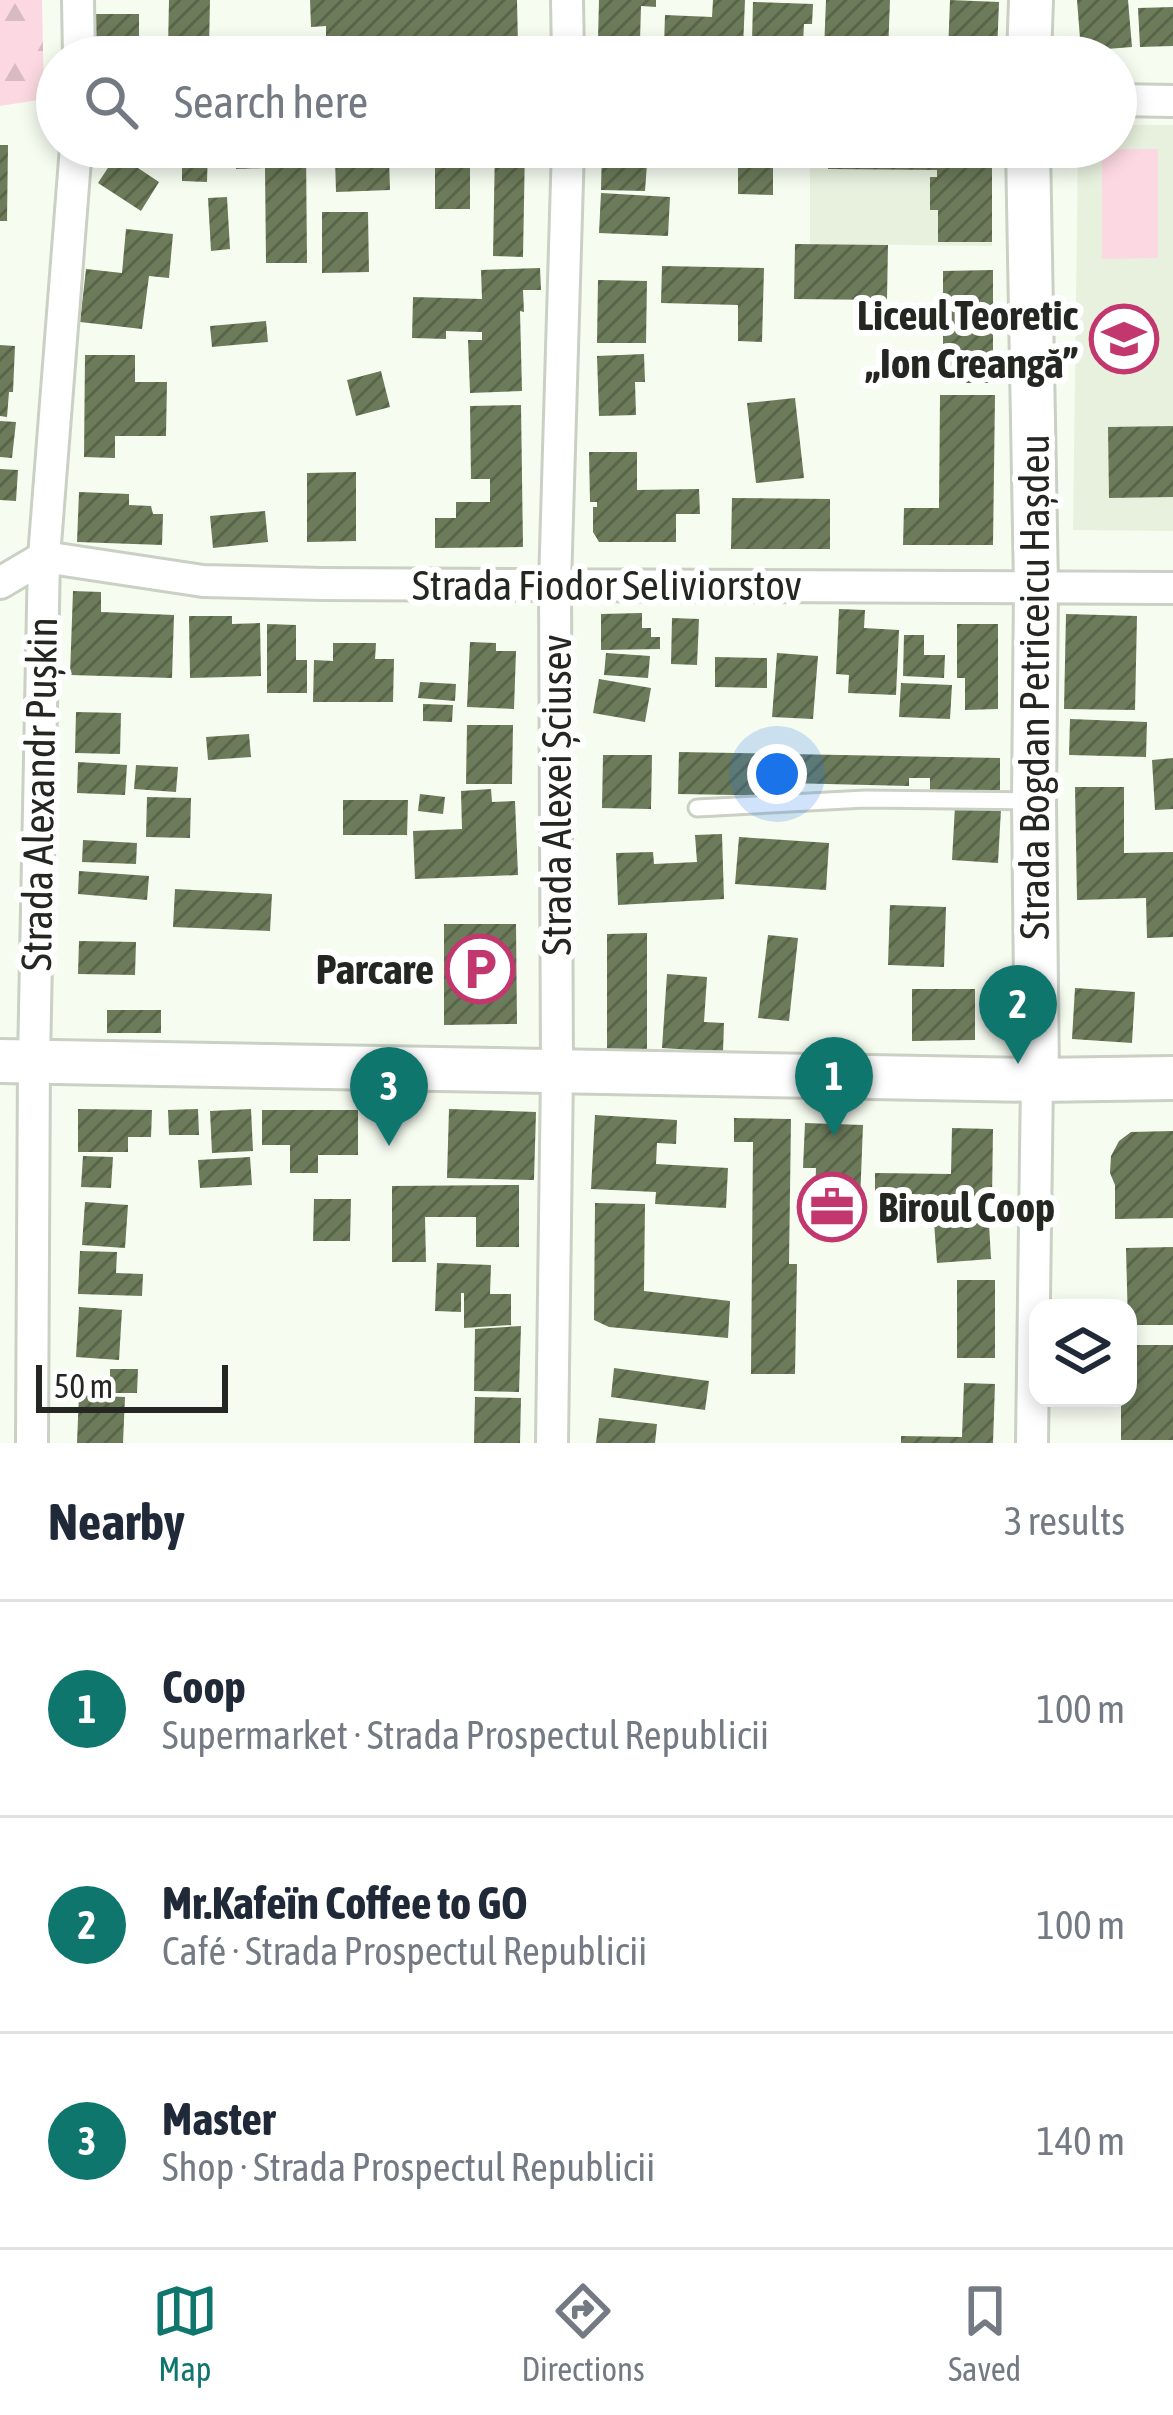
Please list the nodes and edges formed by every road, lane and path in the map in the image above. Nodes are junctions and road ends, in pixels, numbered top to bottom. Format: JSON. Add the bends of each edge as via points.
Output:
{"nodes":[{"id":1,"x":78,"y":0,"type":"edge"},
{"id":2,"x":567,"y":0,"type":"edge"},
{"id":3,"x":1031,"y":0,"type":"edge"},
{"id":4,"x":79,"y":36,"type":"edge"},
{"id":5,"x":568,"y":36,"type":"edge"},
{"id":6,"x":1030,"y":36,"type":"edge"},
{"id":7,"x":1137,"y":100,"type":"edge"},
{"id":8,"x":1173,"y":101,"type":"edge"},
{"id":9,"x":74,"y":168,"type":"edge"},
{"id":10,"x":567,"y":168,"type":"edge"},
{"id":11,"x":1028,"y":168,"type":"edge"},
{"id":12,"x":44,"y":557,"type":"junction"},
{"id":13,"x":0,"y":583,"type":"edge"},
{"id":14,"x":555,"y":584,"type":"junction"},
{"id":15,"x":1036,"y":586,"type":"junction"},
{"id":16,"x":1173,"y":587,"type":"edge"},
{"id":17,"x":1034,"y":801,"type":"junction"},
{"id":18,"x":697,"y":808,"type":"dead end"},
{"id":19,"x":17,"y":1061,"type":"edge"},
{"id":20,"x":557,"y":1072,"type":"junction"},
{"id":21,"x":1173,"y":1078,"type":"edge"},
{"id":22,"x":1037,"y":1081,"type":"junction"},
{"id":23,"x":32,"y":1443,"type":"edge"},
{"id":24,"x":552,"y":1443,"type":"edge"},
{"id":25,"x":1032,"y":1443,"type":"edge"}],
"edges":[{"from":1,"to":4,"type":"street"},
{"from":2,"to":5,"type":"street"},
{"from":3,"to":6,"type":"main road"},
{"from":7,"to":8,"type":"street"},
{"from":9,"to":12,"type":"street","name":"Strada Alexandr Pușkin"},
{"from":10,"to":14,"type":"street","name":"Strada Alexei Șciusev"},
{"from":11,"to":15,"type":"main road","name":"Strada Bogdan Petriceicu Hașdeu"},
{"from":12,"to":13,"type":"street"},
{"from":12,"to":14,"type":"street","name":"Strada Fiodor Seliviorstov","via":[[203,581]]},
{"from":12,"to":19,"type":"street","name":"Strada Alexandr Pușkin"},
{"from":14,"to":15,"type":"street","name":"Strada Fiodor Seliviorstov"},
{"from":14,"to":20,"type":"street","name":"Strada Alexei Șciusev"},
{"from":15,"to":16,"type":"street","name":"Strada Fiodor Seliviorstov"},
{"from":15,"to":17,"type":"main road","name":"Strada Bogdan Petriceicu Hașdeu"},
{"from":17,"to":18,"type":"lane"},
{"from":17,"to":22,"type":"main road","name":"Strada Bogdan Petriceicu Hașdeu"},
{"from":19,"to":20,"type":"main road"},
{"from":19,"to":23,"type":"street","name":"Strada Alexandr Pușkin"},
{"from":20,"to":22,"type":"main road"},
{"from":20,"to":24,"type":"street","name":"Strada Alexei Șciusev"},
{"from":21,"to":22,"type":"main road"},
{"from":22,"to":25,"type":"street","name":"Strada Bogdan Petriceicu Hașdeu"}]}
